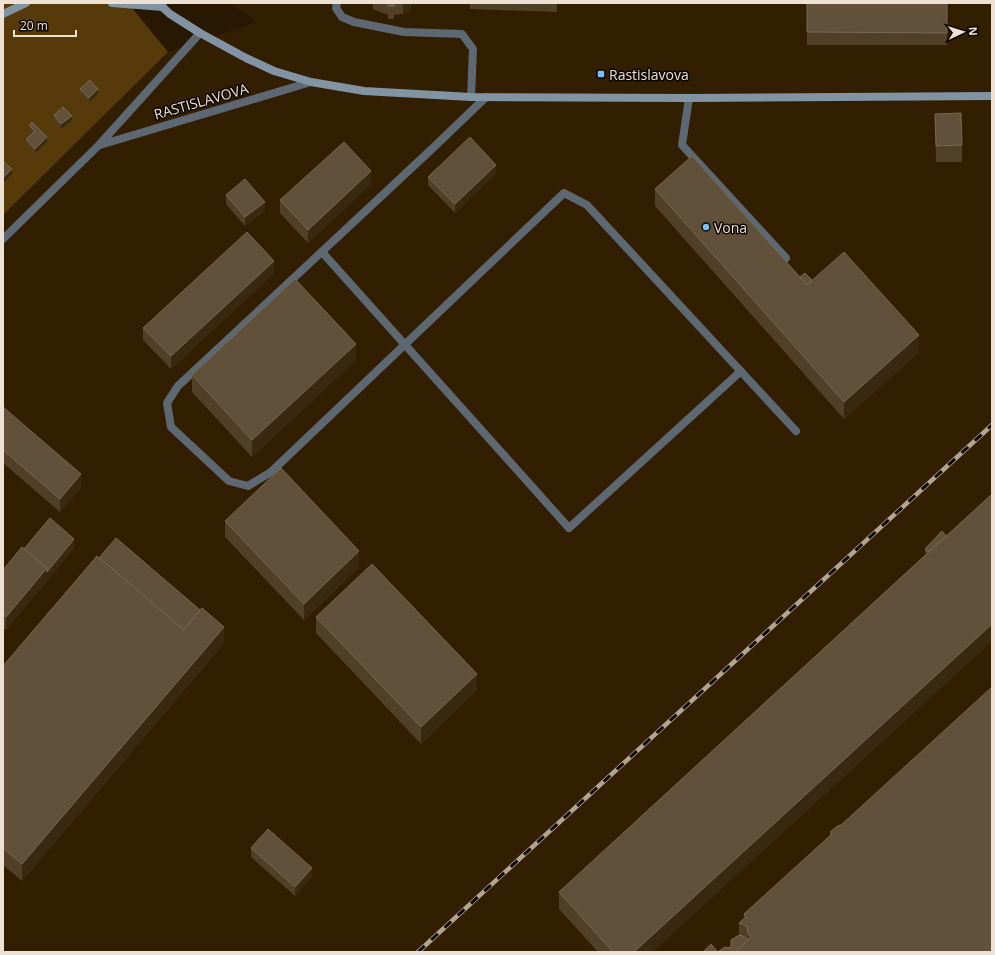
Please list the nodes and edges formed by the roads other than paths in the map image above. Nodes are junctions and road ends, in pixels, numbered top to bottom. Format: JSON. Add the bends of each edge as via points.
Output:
{"nodes":[{"id":1,"x":26,"y":3,"type":"edge"},
{"id":2,"x":112,"y":3,"type":"edge"},
{"id":3,"x":337,"y":3,"type":"edge"},
{"id":4,"x":161,"y":5,"type":"edge"},
{"id":5,"x":3,"y":14,"type":"edge"},
{"id":6,"x":200,"y":33,"type":"junction"},
{"id":7,"x":311,"y":82,"type":"junction"},
{"id":8,"x":992,"y":96,"type":"edge"},
{"id":9,"x":471,"y":97,"type":"junction"},
{"id":10,"x":486,"y":97,"type":"junction"},
{"id":11,"x":689,"y":98,"type":"junction"},
{"id":12,"x":99,"y":145,"type":"junction"},
{"id":13,"x":3,"y":239,"type":"edge"},
{"id":14,"x":322,"y":252,"type":"junction"},
{"id":15,"x":786,"y":258,"type":"dead end"},
{"id":16,"x":405,"y":345,"type":"junction"},
{"id":17,"x":741,"y":371,"type":"junction"},
{"id":18,"x":796,"y":431,"type":"dead end"}],
"edges":[{"from":1,"to":5,"type":"street"},
{"from":2,"to":4,"type":"street"},
{"from":3,"to":9,"type":"street","via":[[336,8],[342,17],[354,22],[404,32],[462,34],[473,49]]},
{"from":4,"to":6,"type":"street","via":[[170,14]]},
{"from":6,"to":7,"type":"street","via":[[274,71]]},
{"from":6,"to":12,"type":"street","name":"RASTISLAVOVA"},
{"from":7,"to":9,"type":"street","via":[[364,91]]},
{"from":7,"to":12,"type":"street","name":"RASTISLAVOVA"},
{"from":8,"to":11,"type":"street"},
{"from":9,"to":10,"type":"street"},
{"from":10,"to":11,"type":"street"},
{"from":10,"to":14,"type":"street"},
{"from":11,"to":15,"type":"street","via":[[682,145]]},
{"from":12,"to":13,"type":"street","name":"RASTISLAVOVA"},
{"from":14,"to":16,"type":"street"},
{"from":14,"to":16,"type":"street","via":[[178,386],[167,403],[171,427],[229,480],[248,486],[271,472]]},
{"from":16,"to":17,"type":"street","via":[[564,193],[587,205]]},
{"from":16,"to":17,"type":"street","via":[[569,528]]},
{"from":17,"to":18,"type":"street"}]}
